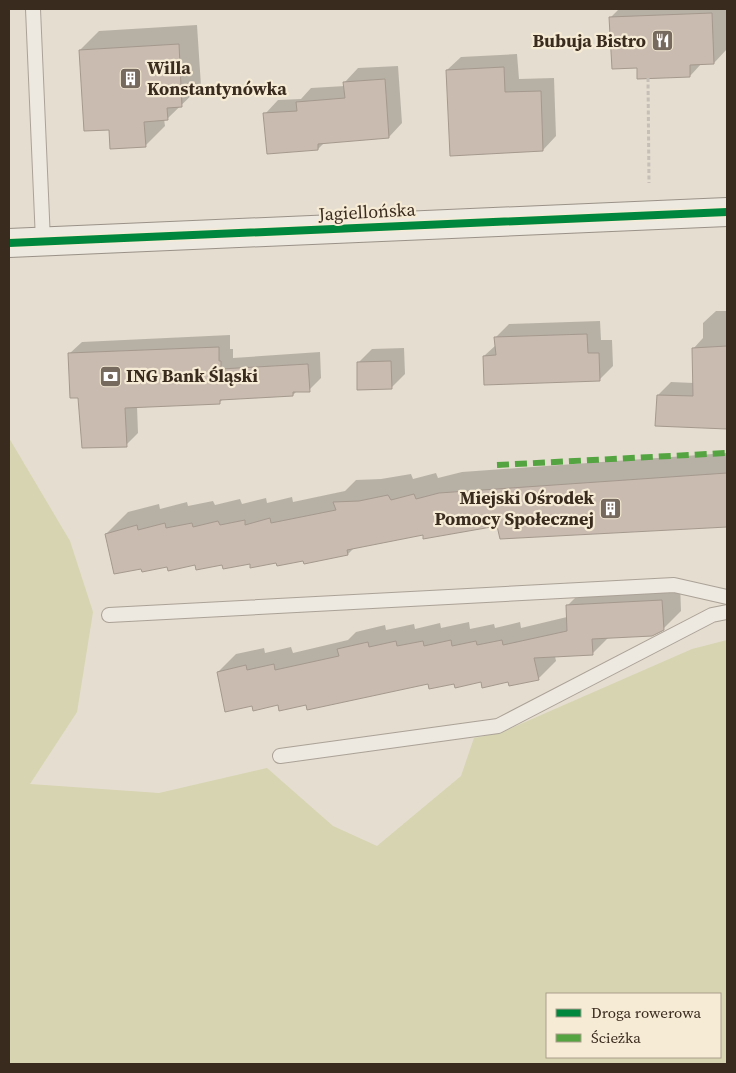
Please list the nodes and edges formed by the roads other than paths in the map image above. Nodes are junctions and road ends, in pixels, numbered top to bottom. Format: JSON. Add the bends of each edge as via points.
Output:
{"nodes":[{"id":1,"x":33,"y":9,"type":"edge"},
{"id":2,"x":727,"y":212,"type":"edge"},
{"id":3,"x":9,"y":242,"type":"edge"},
{"id":4,"x":43,"y":242,"type":"junction"},
{"id":5,"x":727,"y":597,"type":"edge"},
{"id":6,"x":727,"y":612,"type":"edge"},
{"id":7,"x":109,"y":616,"type":"dead end"},
{"id":8,"x":280,"y":756,"type":"dead end"}],
"edges":[{"from":1,"to":4,"type":"lane"},
{"from":2,"to":4,"type":"street","name":"Jagiellońska"},
{"from":3,"to":4,"type":"street","name":"Jagiellońska"},
{"from":5,"to":7,"type":"lane","via":[[674,585]]},
{"from":6,"to":8,"type":"lane","via":[[712,615],[498,726]]}]}
